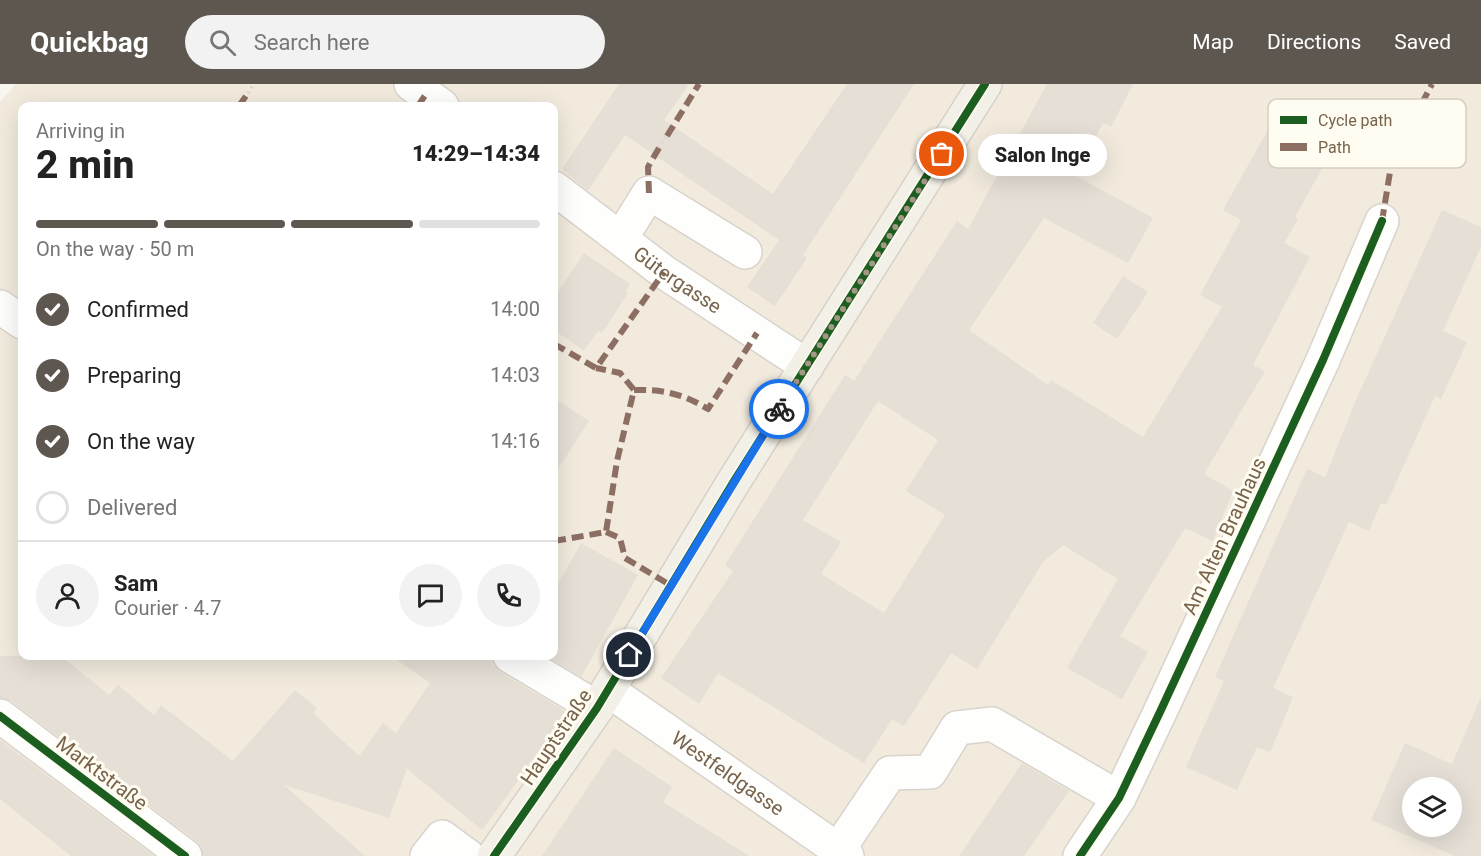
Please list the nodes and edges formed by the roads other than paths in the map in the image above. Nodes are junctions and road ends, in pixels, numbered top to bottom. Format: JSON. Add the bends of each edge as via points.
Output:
{"nodes":[{"id":1,"x":411,"y":84,"type":"edge"},
{"id":2,"x":985,"y":84,"type":"edge"},
{"id":3,"x":436,"y":102,"type":"edge"},
{"id":4,"x":558,"y":191,"type":"edge"},
{"id":5,"x":1382,"y":221,"type":"dead end"},
{"id":6,"x":621,"y":237,"type":"junction"},
{"id":7,"x":745,"y":252,"type":"dead end"},
{"id":8,"x":0,"y":307,"type":"edge"},
{"id":9,"x":18,"y":319,"type":"edge"},
{"id":10,"x":807,"y":366,"type":"junction"},
{"id":11,"x":519,"y":660,"type":"edge"},
{"id":12,"x":603,"y":699,"type":"junction"},
{"id":13,"x":0,"y":716,"type":"edge"},
{"id":14,"x":1119,"y":798,"type":"junction"},
{"id":15,"x":842,"y":853,"type":"edge"},
{"id":16,"x":185,"y":856,"type":"edge"},
{"id":17,"x":427,"y":856,"type":"edge"},
{"id":18,"x":468,"y":856,"type":"edge"},
{"id":19,"x":494,"y":856,"type":"edge"},
{"id":20,"x":1080,"y":856,"type":"edge"}],
"edges":[{"from":1,"to":3,"type":"street"},
{"from":2,"to":10,"type":"main road","name":"Hauptstraße"},
{"from":4,"to":6,"type":"street","name":"Gütergasse"},
{"from":5,"to":14,"type":"street","name":"Am Alten Brauhaus","via":[[1316,376]]},
{"from":6,"to":7,"type":"street","via":[[649,193]]},
{"from":6,"to":10,"type":"street","name":"Gütergasse","via":[[664,272]]},
{"from":8,"to":9,"type":"street"},
{"from":10,"to":12,"type":"main road","name":"Hauptstraße"},
{"from":11,"to":12,"type":"street","name":"Westfeldgasse"},
{"from":12,"to":15,"type":"street","name":"Westfeldgasse"},
{"from":12,"to":19,"type":"main road","name":"Hauptstraße"},
{"from":13,"to":16,"type":"street","name":"Marktstraße"},
{"from":14,"to":15,"type":"street","via":[[992,724],[957,728],[930,772],[890,773]]},
{"from":14,"to":20,"type":"street","name":"Am Alten Brauhaus"},
{"from":17,"to":18,"type":"street","via":[[442,837]]}]}
